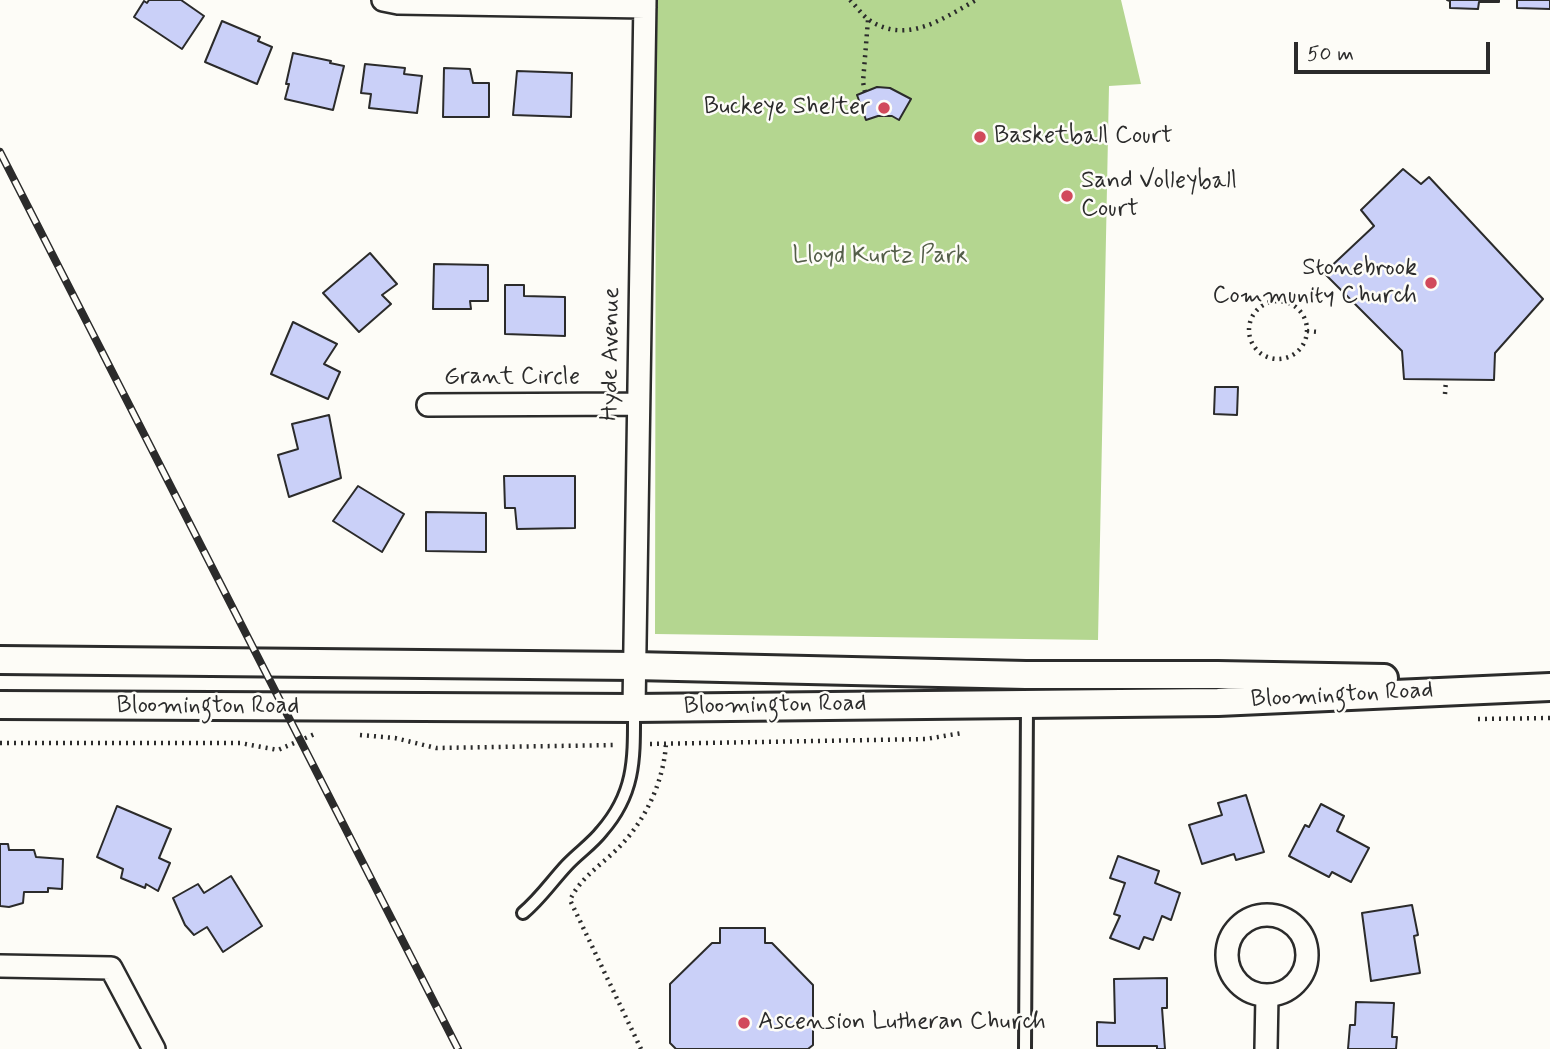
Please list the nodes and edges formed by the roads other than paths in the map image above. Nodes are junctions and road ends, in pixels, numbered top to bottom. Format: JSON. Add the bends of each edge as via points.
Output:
{"nodes":[{"id":1,"x":383,"y":0,"type":"edge"},
{"id":2,"x":645,"y":4,"type":"edge"},
{"id":3,"x":638,"y":404,"type":"junction"},
{"id":4,"x":428,"y":405,"type":"dead end"},
{"id":5,"x":0,"y":660,"type":"edge"},
{"id":6,"x":634,"y":666,"type":"junction"},
{"id":7,"x":1550,"y":681,"type":"edge"},
{"id":8,"x":1550,"y":687,"type":"edge"},
{"id":9,"x":1027,"y":703,"type":"junction"},
{"id":10,"x":0,"y":705,"type":"edge"},
{"id":11,"x":634,"y":708,"type":"junction"},
{"id":12,"x":523,"y":914,"type":"dead end"},
{"id":13,"x":0,"y":966,"type":"edge"},
{"id":14,"x":1267,"y":995,"type":"dead end"},
{"id":15,"x":154,"y":1049,"type":"edge"},
{"id":16,"x":1025,"y":1049,"type":"edge"},
{"id":17,"x":1266,"y":1049,"type":"edge"}],
"edges":[{"from":1,"to":2,"type":"street"},
{"from":2,"to":3,"type":"street","name":"Hyde Avenue"},
{"from":3,"to":4,"type":"street","name":"Grant Circle"},
{"from":3,"to":6,"type":"street","name":"Hyde Avenue"},
{"from":5,"to":6,"type":"street","name":"Bloomington Road"},
{"from":6,"to":7,"type":"street","name":"Bloomington Road"},
{"from":6,"to":11,"type":"street","name":"Hyde Avenue"},
{"from":8,"to":9,"type":"street","name":"Bloomington Road","via":[[1218,702]]},
{"from":9,"to":11,"type":"street","name":"Bloomington Road"},
{"from":9,"to":16,"type":"lane"},
{"from":10,"to":11,"type":"street","name":"Bloomington Road"},
{"from":11,"to":12,"type":"lane","via":[[630,786],[622,803],[603,830]]},
{"from":13,"to":15,"type":"street","via":[[111,968]]},
{"from":14,"to":17,"type":"street"}]}
